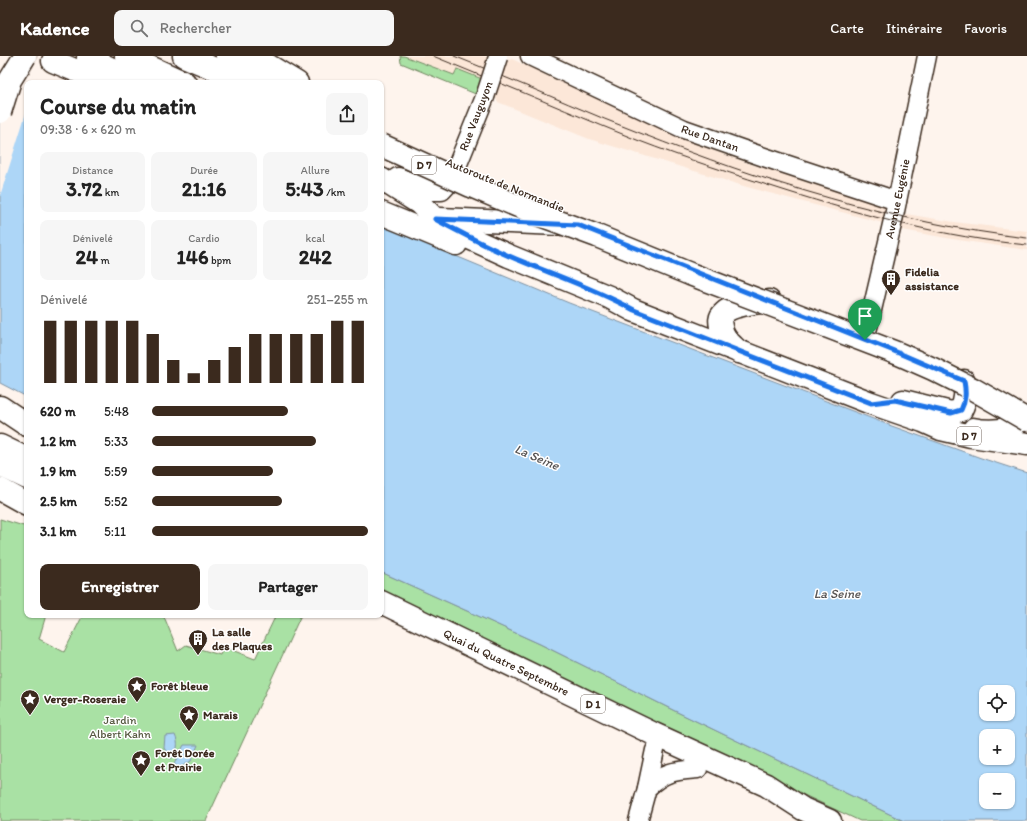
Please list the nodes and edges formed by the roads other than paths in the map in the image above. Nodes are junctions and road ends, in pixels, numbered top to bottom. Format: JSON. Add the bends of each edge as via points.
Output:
{"nodes":[{"id":1,"x":25,"y":56,"type":"edge"},
{"id":2,"x":126,"y":56,"type":"edge"},
{"id":3,"x":154,"y":56,"type":"edge"},
{"id":4,"x":184,"y":56,"type":"edge"},
{"id":5,"x":226,"y":56,"type":"edge"},
{"id":6,"x":253,"y":56,"type":"edge"},
{"id":7,"x":498,"y":56,"type":"edge"},
{"id":8,"x":530,"y":56,"type":"edge"},
{"id":9,"x":927,"y":56,"type":"edge"},
{"id":10,"x":88,"y":58,"type":"dead end"},
{"id":11,"x":71,"y":80,"type":"edge"},
{"id":12,"x":96,"y":80,"type":"edge"},
{"id":13,"x":136,"y":80,"type":"edge"},
{"id":14,"x":178,"y":80,"type":"edge"},
{"id":15,"x":206,"y":80,"type":"edge"},
{"id":16,"x":241,"y":80,"type":"edge"},
{"id":17,"x":265,"y":80,"type":"edge"},
{"id":18,"x":293,"y":80,"type":"edge"},
{"id":19,"x":0,"y":112,"type":"edge"},
{"id":20,"x":384,"y":131,"type":"edge"},
{"id":21,"x":384,"y":150,"type":"edge"},
{"id":22,"x":384,"y":173,"type":"edge"},
{"id":23,"x":453,"y":176,"type":"junction"},
{"id":24,"x":384,"y":181,"type":"edge"},
{"id":25,"x":384,"y":186,"type":"edge"},
{"id":26,"x":384,"y":200,"type":"edge"},
{"id":27,"x":897,"y":201,"type":"junction"},
{"id":28,"x":419,"y":203,"type":"junction"},
{"id":29,"x":384,"y":214,"type":"edge"},
{"id":30,"x":435,"y":219,"type":"junction"},
{"id":31,"x":578,"y":225,"type":"junction"},
{"id":32,"x":769,"y":301,"type":"junction"},
{"id":33,"x":634,"y":310,"type":"junction"},
{"id":34,"x":865,"y":340,"type":"junction"},
{"id":35,"x":740,"y":352,"type":"junction"},
{"id":36,"x":964,"y":381,"type":"junction"},
{"id":37,"x":871,"y":403,"type":"junction"},
{"id":38,"x":1027,"y":404,"type":"edge"},
{"id":39,"x":0,"y":407,"type":"edge"},
{"id":40,"x":1027,"y":408,"type":"edge"},
{"id":41,"x":1027,"y":420,"type":"edge"},
{"id":42,"x":923,"y":421,"type":"junction"},
{"id":43,"x":24,"y":423,"type":"edge"},
{"id":44,"x":1027,"y":444,"type":"edge"},
{"id":45,"x":0,"y":446,"type":"edge"},
{"id":46,"x":24,"y":458,"type":"edge"},
{"id":47,"x":0,"y":464,"type":"edge"},
{"id":48,"x":24,"y":476,"type":"edge"},
{"id":49,"x":0,"y":489,"type":"edge"},
{"id":50,"x":24,"y":502,"type":"edge"},
{"id":51,"x":384,"y":603,"type":"edge"},
{"id":52,"x":383,"y":618,"type":"edge"},
{"id":53,"x":655,"y":750,"type":"junction"},
{"id":54,"x":698,"y":769,"type":"junction"},
{"id":55,"x":647,"y":788,"type":"junction"},
{"id":56,"x":803,"y":809,"type":"junction"},
{"id":57,"x":638,"y":821,"type":"edge"},
{"id":58,"x":830,"y":821,"type":"edge"}],
"edges":[{"from":1,"to":19,"type":"main road","bridge":true,"via":[[10,80]]},
{"from":2,"to":14,"type":"main road"},
{"from":3,"to":15,"type":"main road"},
{"from":4,"to":16,"type":"main road"},
{"from":5,"to":17,"type":"main road"},
{"from":6,"to":18,"type":"main road"},
{"from":7,"to":23,"type":"street","name":"Rue Vauguyon","bridge":true,"via":[[485,97]]},
{"from":8,"to":27,"type":"street","name":"Rue Dantan","via":[[684,129]]},
{"from":9,"to":27,"type":"street","name":"Avenue Eugénie"},
{"from":10,"to":13,"type":"main road"},
{"from":11,"to":12,"type":"main road","via":[[48,65]]},
{"from":20,"to":38,"type":"main road","name":"Autoroute de Normandie","via":[[537,200],[904,342],[979,377]]},
{"from":21,"to":23,"type":"main road","number":"D 7"},
{"from":21,"to":41,"type":"main road","name":"Autoroute de Normandie","bridge":true,"via":[[532,212],[899,354],[973,389]]},
{"from":22,"to":23,"type":"main road","via":[[422,189],[441,189]]},
{"from":23,"to":31,"type":"main road","number":"D 7"},
{"from":24,"to":28,"type":"main road","number":"D 7"},
{"from":25,"to":28,"type":"main road","number":"D 7"},
{"from":26,"to":30,"type":"main road","number":"D 7"},
{"from":27,"to":34,"type":"street","name":"Avenue Eugénie"},
{"from":28,"to":30,"type":"main road","number":"D 7"},
{"from":29,"to":33,"type":"main road","number":"D 7","via":[[604,304]]},
{"from":30,"to":31,"type":"main road","number":"D 7"},
{"from":30,"to":33,"type":"main road","number":"D 7","via":[[465,236],[609,296]]},
{"from":31,"to":32,"type":"main road","number":"D 7"},
{"from":32,"to":34,"type":"main road","number":"D 7"},
{"from":32,"to":35,"type":"main road","via":[[736,307],[723,313],[720,320],[722,334]]},
{"from":33,"to":35,"type":"main road","number":"D 7"},
{"from":34,"to":36,"type":"main road","number":"D 7"},
{"from":35,"to":37,"type":"main road","number":"D 7"},
{"from":36,"to":37,"type":"main road","via":[[964,404],[961,410],[951,413],[895,400]]},
{"from":36,"to":40,"type":"main road","number":"D 7"},
{"from":37,"to":42,"type":"main road","number":"D 7"},
{"from":39,"to":43,"type":"main road"},
{"from":41,"to":42,"type":"street","via":[[1015,426],[997,429],[976,428],[942,420]]},
{"from":42,"to":44,"type":"main road","number":"D 7","via":[[941,429],[971,436]]},
{"from":45,"to":46,"type":"main road"},
{"from":47,"to":48,"type":"main road"},
{"from":49,"to":50,"type":"main road"},
{"from":51,"to":56,"type":"main road","name":"Quai du Quatre Septembre","number":"D 1","via":[[654,734],[766,785]]},
{"from":52,"to":53,"type":"main road","name":"Quai du Quatre Septembre","number":"D 1"},
{"from":53,"to":54,"type":"main road","name":"Quai du Quatre Septembre","number":"D 1"},
{"from":53,"to":55,"type":"street"},
{"from":54,"to":55,"type":"street","via":[[670,772]]},
{"from":54,"to":56,"type":"main road","name":"Quai du Quatre Septembre","number":"D 1","via":[[760,797]]},
{"from":55,"to":57,"type":"street"},
{"from":56,"to":58,"type":"main road","name":"Quai du Quatre Septembre","number":"D 1"}]}
